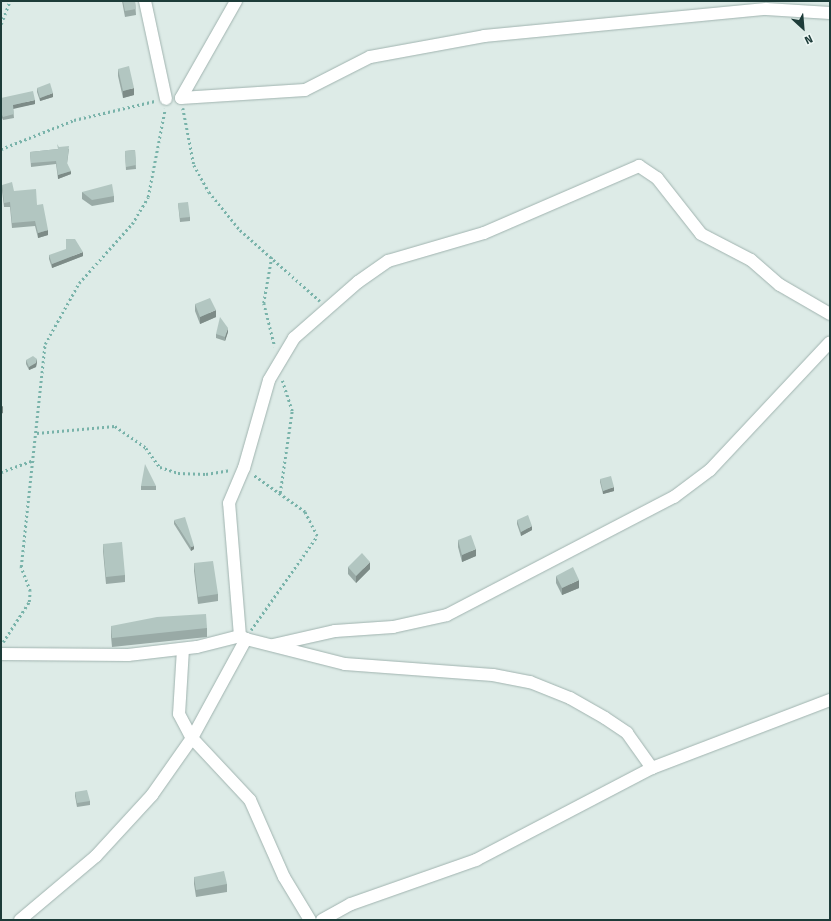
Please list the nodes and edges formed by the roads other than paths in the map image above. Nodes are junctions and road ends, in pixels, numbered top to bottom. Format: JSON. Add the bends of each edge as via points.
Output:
{"nodes":[{"id":1,"x":145,"y":1,"type":"edge"},
{"id":2,"x":236,"y":1,"type":"edge"},
{"id":3,"x":830,"y":13,"type":"edge"},
{"id":4,"x":166,"y":99,"type":"road end"},
{"id":5,"x":830,"y":314,"type":"edge"},
{"id":6,"x":830,"y":342,"type":"edge"},
{"id":7,"x":243,"y":638,"type":"junction"},
{"id":8,"x":273,"y":645,"type":"junction"},
{"id":9,"x":183,"y":649,"type":"junction"},
{"id":10,"x":1,"y":654,"type":"edge"},
{"id":11,"x":830,"y":700,"type":"edge"},
{"id":12,"x":192,"y":738,"type":"junction"},
{"id":13,"x":652,"y":768,"type":"junction"},
{"id":14,"x":20,"y":920,"type":"edge"},
{"id":15,"x":310,"y":920,"type":"edge"},
{"id":16,"x":322,"y":920,"type":"edge"}],
"edges":[{"from":1,"to":4,"type":"street"},
{"from":2,"to":3,"type":"street","via":[[181,98],[305,90],[370,57],[484,36],[766,9]]},
{"from":5,"to":7,"type":"street","via":[[775,281],[751,260],[701,234],[657,178],[639,166],[484,233],[388,261],[327,308],[294,338],[269,380],[244,468],[229,503],[228,519],[237,566]]},
{"from":6,"to":8,"type":"street","via":[[710,470],[674,497],[593,536],[447,615],[393,627],[335,631]]},
{"from":7,"to":8,"type":"street"},
{"from":7,"to":9,"type":"street"},
{"from":7,"to":12,"type":"street"},
{"from":8,"to":13,"type":"street","via":[[345,664],[493,674],[530,682],[570,698],[627,733]]},
{"from":9,"to":10,"type":"street","via":[[128,655]]},
{"from":9,"to":12,"type":"street","via":[[179,714]]},
{"from":11,"to":13,"type":"street"},
{"from":12,"to":14,"type":"street","via":[[152,795],[96,856]]},
{"from":12,"to":15,"type":"street","via":[[250,800],[284,877]]},
{"from":13,"to":16,"type":"street","via":[[476,860],[351,904]]}]}
